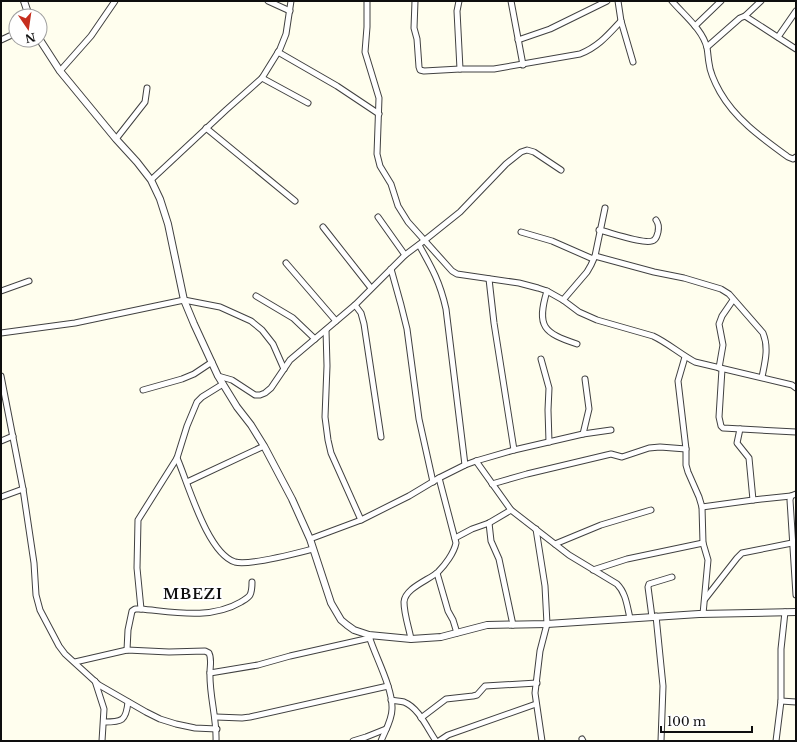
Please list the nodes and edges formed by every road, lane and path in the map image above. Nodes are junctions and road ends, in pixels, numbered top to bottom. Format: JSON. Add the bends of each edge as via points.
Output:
{"nodes":[{"id":1,"x":115,"y":1,"type":"edge"},
{"id":2,"x":268,"y":1,"type":"edge"},
{"id":3,"x":291,"y":1,"type":"edge"},
{"id":4,"x":367,"y":1,"type":"edge"},
{"id":5,"x":415,"y":1,"type":"edge"},
{"id":6,"x":459,"y":1,"type":"edge"},
{"id":7,"x":511,"y":1,"type":"edge"},
{"id":8,"x":607,"y":1,"type":"edge"},
{"id":9,"x":618,"y":1,"type":"edge"},
{"id":10,"x":672,"y":1,"type":"edge"},
{"id":11,"x":721,"y":1,"type":"edge"},
{"id":12,"x":760,"y":1,"type":"edge"},
{"id":13,"x":290,"y":11,"type":"junction"},
{"id":14,"x":796,"y":11,"type":"edge"},
{"id":15,"x":745,"y":16,"type":"junction"},
{"id":16,"x":622,"y":22,"type":"junction"},
{"id":17,"x":695,"y":26,"type":"junction"},
{"id":18,"x":778,"y":37,"type":"junction"},
{"id":19,"x":518,"y":40,"type":"junction"},
{"id":20,"x":707,"y":47,"type":"junction"},
{"id":21,"x":45,"y":48,"type":"edge"},
{"id":22,"x":796,"y":48,"type":"edge"},
{"id":23,"x":278,"y":52,"type":"junction"},
{"id":24,"x":634,"y":62,"type":"dead end"},
{"id":25,"x":523,"y":65,"type":"junction"},
{"id":26,"x":460,"y":69,"type":"junction"},
{"id":27,"x":60,"y":71,"type":"junction"},
{"id":28,"x":262,"y":78,"type":"junction"},
{"id":29,"x":147,"y":88,"type":"dead end"},
{"id":30,"x":308,"y":103,"type":"dead end"},
{"id":31,"x":379,"y":114,"type":"junction"},
{"id":32,"x":206,"y":128,"type":"junction"},
{"id":33,"x":116,"y":139,"type":"junction"},
{"id":34,"x":795,"y":159,"type":"edge"},
{"id":35,"x":561,"y":170,"type":"dead end"},
{"id":36,"x":151,"y":180,"type":"junction"},
{"id":37,"x":295,"y":201,"type":"dead end"},
{"id":38,"x":605,"y":208,"type":"dead end"},
{"id":39,"x":378,"y":217,"type":"dead end"},
{"id":40,"x":656,"y":220,"type":"dead end"},
{"id":41,"x":323,"y":227,"type":"dead end"},
{"id":42,"x":599,"y":230,"type":"junction"},
{"id":43,"x":521,"y":232,"type":"dead end"},
{"id":44,"x":425,"y":240,"type":"junction"},
{"id":45,"x":419,"y":245,"type":"junction"},
{"id":46,"x":405,"y":255,"type":"junction"},
{"id":47,"x":594,"y":257,"type":"junction"},
{"id":48,"x":286,"y":263,"type":"dead end"},
{"id":49,"x":391,"y":269,"type":"junction"},
{"id":50,"x":489,"y":279,"type":"junction"},
{"id":51,"x":29,"y":281,"type":"dead end"},
{"id":52,"x":371,"y":288,"type":"junction"},
{"id":53,"x":1,"y":291,"type":"edge"},
{"id":54,"x":547,"y":291,"type":"junction"},
{"id":55,"x":256,"y":296,"type":"dead end"},
{"id":56,"x":184,"y":300,"type":"junction"},
{"id":57,"x":563,"y":300,"type":"junction"},
{"id":58,"x":733,"y":300,"type":"junction"},
{"id":59,"x":355,"y":305,"type":"junction"},
{"id":60,"x":336,"y":321,"type":"junction"},
{"id":61,"x":326,"y":330,"type":"junction"},
{"id":62,"x":1,"y":333,"type":"edge"},
{"id":63,"x":316,"y":339,"type":"junction"},
{"id":64,"x":577,"y":344,"type":"dead end"},
{"id":65,"x":685,"y":357,"type":"junction"},
{"id":66,"x":541,"y":359,"type":"dead end"},
{"id":67,"x":212,"y":362,"type":"junction"},
{"id":68,"x":721,"y":368,"type":"junction"},
{"id":69,"x":284,"y":369,"type":"junction"},
{"id":70,"x":1,"y":376,"type":"edge"},
{"id":71,"x":218,"y":376,"type":"junction"},
{"id":72,"x":762,"y":377,"type":"junction"},
{"id":73,"x":585,"y":378,"type":"dead end"},
{"id":74,"x":223,"y":384,"type":"junction"},
{"id":75,"x":796,"y":388,"type":"edge"},
{"id":76,"x":143,"y":390,"type":"dead end"},
{"id":77,"x":740,"y":429,"type":"junction"},
{"id":78,"x":611,"y":430,"type":"dead end"},
{"id":79,"x":796,"y":432,"type":"edge"},
{"id":80,"x":583,"y":434,"type":"junction"},
{"id":81,"x":13,"y":436,"type":"junction"},
{"id":82,"x":381,"y":437,"type":"dead end"},
{"id":83,"x":1,"y":441,"type":"edge"},
{"id":84,"x":549,"y":442,"type":"junction"},
{"id":85,"x":264,"y":446,"type":"junction"},
{"id":86,"x":686,"y":449,"type":"junction"},
{"id":87,"x":514,"y":450,"type":"junction"},
{"id":88,"x":177,"y":458,"type":"junction"},
{"id":89,"x":476,"y":461,"type":"junction"},
{"id":90,"x":465,"y":465,"type":"junction"},
{"id":91,"x":440,"y":478,"type":"junction"},
{"id":92,"x":187,"y":482,"type":"junction"},
{"id":93,"x":433,"y":482,"type":"junction"},
{"id":94,"x":492,"y":484,"type":"junction"},
{"id":95,"x":23,"y":489,"type":"junction"},
{"id":96,"x":794,"y":495,"type":"edge"},
{"id":97,"x":1,"y":497,"type":"edge"},
{"id":98,"x":753,"y":500,"type":"junction"},
{"id":99,"x":702,"y":507,"type":"junction"},
{"id":100,"x":511,"y":510,"type":"junction"},
{"id":101,"x":651,"y":510,"type":"dead end"},
{"id":102,"x":361,"y":520,"type":"junction"},
{"id":103,"x":489,"y":523,"type":"junction"},
{"id":104,"x":536,"y":529,"type":"junction"},
{"id":105,"x":456,"y":538,"type":"junction"},
{"id":106,"x":310,"y":539,"type":"junction"},
{"id":107,"x":703,"y":542,"type":"junction"},
{"id":108,"x":792,"y":543,"type":"junction"},
{"id":109,"x":555,"y":544,"type":"junction"},
{"id":110,"x":313,"y":549,"type":"junction"},
{"id":111,"x":795,"y":567,"type":"edge"},
{"id":112,"x":593,"y":570,"type":"junction"},
{"id":113,"x":437,"y":573,"type":"junction"},
{"id":114,"x":672,"y":577,"type":"dead end"},
{"id":115,"x":252,"y":582,"type":"dead end"},
{"id":116,"x":796,"y":595,"type":"edge"},
{"id":117,"x":705,"y":600,"type":"junction"},
{"id":118,"x":141,"y":608,"type":"junction"},
{"id":119,"x":785,"y":612,"type":"junction"},
{"id":120,"x":796,"y":612,"type":"edge"},
{"id":121,"x":703,"y":614,"type":"junction"},
{"id":122,"x":654,"y":616,"type":"junction"},
{"id":123,"x":630,"y":618,"type":"junction"},
{"id":124,"x":547,"y":624,"type":"junction"},
{"id":125,"x":513,"y":625,"type":"junction"},
{"id":126,"x":457,"y":633,"type":"junction"},
{"id":127,"x":369,"y":636,"type":"junction"},
{"id":128,"x":411,"y":639,"type":"junction"},
{"id":129,"x":127,"y":650,"type":"junction"},
{"id":130,"x":74,"y":662,"type":"junction"},
{"id":131,"x":210,"y":673,"type":"junction"},
{"id":132,"x":95,"y":681,"type":"junction"},
{"id":133,"x":537,"y":683,"type":"junction"},
{"id":134,"x":388,"y":686,"type":"junction"},
{"id":135,"x":391,"y":700,"type":"junction"},
{"id":136,"x":781,"y":701,"type":"junction"},
{"id":137,"x":128,"y":702,"type":"junction"},
{"id":138,"x":796,"y":702,"type":"edge"},
{"id":139,"x":536,"y":704,"type":"junction"},
{"id":140,"x":216,"y":717,"type":"junction"},
{"id":141,"x":421,"y":718,"type":"junction"},
{"id":142,"x":104,"y":722,"type":"junction"},
{"id":143,"x":217,"y":729,"type":"junction"},
{"id":144,"x":386,"y":729,"type":"junction"},
{"id":145,"x":102,"y":741,"type":"edge"},
{"id":146,"x":216,"y":741,"type":"edge"},
{"id":147,"x":353,"y":741,"type":"edge"},
{"id":148,"x":381,"y":741,"type":"edge"},
{"id":149,"x":436,"y":741,"type":"edge"},
{"id":150,"x":439,"y":741,"type":"edge"},
{"id":151,"x":542,"y":741,"type":"edge"},
{"id":152,"x":662,"y":741,"type":"edge"},
{"id":153,"x":776,"y":741,"type":"edge"}],
"edges":[{"from":1,"to":27,"type":"street","via":[[91,36]]},
{"from":2,"to":13,"type":"street"},
{"from":3,"to":13,"type":"street"},
{"from":4,"to":31,"type":"street","via":[[365,52],[379,98]]},
{"from":5,"to":26,"type":"street","via":[[414,28],[420,70]]},
{"from":6,"to":26,"type":"street"},
{"from":7,"to":19,"type":"street"},
{"from":8,"to":19,"type":"street","via":[[550,29]]},
{"from":9,"to":16,"type":"street"},
{"from":10,"to":17,"type":"street"},
{"from":11,"to":17,"type":"street"},
{"from":12,"to":15,"type":"street"},
{"from":13,"to":23,"type":"street","via":[[286,34]]},
{"from":14,"to":18,"type":"street"},
{"from":15,"to":18,"type":"street"},
{"from":15,"to":20,"type":"street"},
{"from":16,"to":24,"type":"street"},
{"from":16,"to":25,"type":"street","via":[[591,50]]},
{"from":17,"to":20,"type":"street"},
{"from":18,"to":22,"type":"street"},
{"from":19,"to":25,"type":"street"},
{"from":20,"to":34,"type":"street","via":[[713,78],[733,110],[766,141]]},
{"from":21,"to":27,"type":"street"},
{"from":23,"to":28,"type":"street"},
{"from":23,"to":31,"type":"street"},
{"from":25,"to":26,"type":"street","via":[[494,69]]},
{"from":27,"to":33,"type":"street"},
{"from":28,"to":30,"type":"street"},
{"from":28,"to":32,"type":"street"},
{"from":29,"to":33,"type":"street","via":[[145,102]]},
{"from":31,"to":44,"type":"street","via":[[377,154],[380,166],[398,206],[408,222]]},
{"from":32,"to":36,"type":"street"},
{"from":32,"to":37,"type":"street"},
{"from":33,"to":36,"type":"street"},
{"from":35,"to":44,"type":"street","via":[[534,152],[521,152],[460,212]]},
{"from":36,"to":56,"type":"street","via":[[168,224]]},
{"from":38,"to":42,"type":"street"},
{"from":39,"to":46,"type":"street"},
{"from":40,"to":42,"type":"street","via":[[659,228],[656,238],[650,242]]},
{"from":41,"to":52,"type":"street"},
{"from":42,"to":47,"type":"street"},
{"from":43,"to":47,"type":"street","via":[[552,240]]},
{"from":44,"to":45,"type":"street"},
{"from":44,"to":50,"type":"street","via":[[452,271],[463,276]]},
{"from":45,"to":46,"type":"street"},
{"from":45,"to":90,"type":"street","via":[[442,289]]},
{"from":46,"to":49,"type":"street"},
{"from":47,"to":57,"type":"street","via":[[587,272]]},
{"from":47,"to":58,"type":"street","via":[[721,289]]},
{"from":48,"to":60,"type":"street"},
{"from":49,"to":52,"type":"street"},
{"from":49,"to":93,"type":"street","via":[[407,329],[419,418]]},
{"from":50,"to":54,"type":"street"},
{"from":50,"to":87,"type":"street"},
{"from":51,"to":53,"type":"street"},
{"from":52,"to":59,"type":"street"},
{"from":54,"to":57,"type":"street"},
{"from":54,"to":64,"type":"street","via":[[542,308],[545,328],[553,335]]},
{"from":55,"to":63,"type":"street","via":[[293,318]]},
{"from":56,"to":62,"type":"street","via":[[75,323]]},
{"from":56,"to":67,"type":"street"},
{"from":56,"to":69,"type":"street","via":[[220,307],[251,321],[273,344]]},
{"from":57,"to":65,"type":"street","via":[[579,312],[597,320],[657,338]]},
{"from":58,"to":68,"type":"street","via":[[719,324],[723,345]]},
{"from":58,"to":72,"type":"street","via":[[763,333],[767,349]]},
{"from":59,"to":60,"type":"street"},
{"from":59,"to":82,"type":"street","via":[[364,324]]},
{"from":60,"to":61,"type":"street"},
{"from":61,"to":63,"type":"street"},
{"from":61,"to":102,"type":"street","via":[[325,417],[328,440],[331,453]]},
{"from":63,"to":69,"type":"street","via":[[290,360]]},
{"from":65,"to":68,"type":"street"},
{"from":65,"to":86,"type":"street","via":[[678,381]]},
{"from":66,"to":84,"type":"street","via":[[549,388]]},
{"from":67,"to":71,"type":"street"},
{"from":67,"to":76,"type":"street","via":[[182,379]]},
{"from":68,"to":72,"type":"street"},
{"from":68,"to":77,"type":"street","via":[[719,423],[723,428]]},
{"from":69,"to":71,"type":"street","via":[[271,388],[260,395],[255,395],[232,380]]},
{"from":70,"to":81,"type":"street"},
{"from":71,"to":74,"type":"street"},
{"from":72,"to":75,"type":"street"},
{"from":73,"to":80,"type":"street","via":[[589,409]]},
{"from":74,"to":85,"type":"street"},
{"from":74,"to":88,"type":"street","via":[[202,396],[197,402]]},
{"from":77,"to":79,"type":"street"},
{"from":77,"to":98,"type":"street","via":[[737,443],[749,458]]},
{"from":78,"to":80,"type":"street"},
{"from":80,"to":84,"type":"street"},
{"from":81,"to":83,"type":"street"},
{"from":81,"to":95,"type":"street"},
{"from":84,"to":87,"type":"street"},
{"from":85,"to":92,"type":"street"},
{"from":85,"to":106,"type":"street"},
{"from":86,"to":94,"type":"street","via":[[649,448],[622,457],[611,454]]},
{"from":86,"to":99,"type":"street","via":[[686,465]]},
{"from":87,"to":89,"type":"street"},
{"from":88,"to":92,"type":"street"},
{"from":88,"to":118,"type":"street","via":[[138,520],[137,561]]},
{"from":89,"to":90,"type":"street"},
{"from":89,"to":94,"type":"street"},
{"from":90,"to":91,"type":"street"},
{"from":91,"to":93,"type":"street"},
{"from":91,"to":105,"type":"street"},
{"from":92,"to":110,"type":"street","via":[[200,518],[209,535],[227,558],[245,563]]},
{"from":93,"to":102,"type":"street"},
{"from":94,"to":100,"type":"street"},
{"from":95,"to":97,"type":"street"},
{"from":95,"to":130,"type":"street","via":[[40,610],[58,646]]},
{"from":96,"to":98,"type":"street"},
{"from":96,"to":108,"type":"street","via":[[790,500]]},
{"from":98,"to":99,"type":"street"},
{"from":99,"to":107,"type":"street"},
{"from":100,"to":103,"type":"street"},
{"from":100,"to":104,"type":"street"},
{"from":101,"to":109,"type":"street"},
{"from":102,"to":106,"type":"street"},
{"from":103,"to":105,"type":"street"},
{"from":103,"to":125,"type":"street","via":[[491,541],[499,559]]},
{"from":104,"to":109,"type":"street"},
{"from":104,"to":124,"type":"street","via":[[545,586]]},
{"from":105,"to":113,"type":"street","via":[[455,548]]},
{"from":106,"to":110,"type":"street"},
{"from":107,"to":112,"type":"street","via":[[627,559]]},
{"from":107,"to":117,"type":"street","via":[[708,560]]},
{"from":108,"to":111,"type":"street"},
{"from":108,"to":117,"type":"street","via":[[742,553]]},
{"from":109,"to":112,"type":"street"},
{"from":110,"to":127,"type":"street","via":[[331,603],[341,620],[354,630]]},
{"from":111,"to":116,"type":"street"},
{"from":112,"to":123,"type":"street","via":[[621,588]]},
{"from":113,"to":126,"type":"street"},
{"from":113,"to":128,"type":"street","via":[[406,595],[404,601]]},
{"from":114,"to":122,"type":"street","via":[[649,584]]},
{"from":115,"to":118,"type":"street","via":[[252,592],[247,598],[231,608],[217,612],[190,613]]},
{"from":117,"to":121,"type":"street"},
{"from":118,"to":129,"type":"street","via":[[132,611]]},
{"from":119,"to":120,"type":"street"},
{"from":119,"to":121,"type":"street"},
{"from":119,"to":136,"type":"street"},
{"from":121,"to":122,"type":"street"},
{"from":122,"to":123,"type":"street"},
{"from":122,"to":152,"type":"street","via":[[663,686]]},
{"from":123,"to":124,"type":"street"},
{"from":124,"to":125,"type":"street"},
{"from":124,"to":133,"type":"street","via":[[540,652]]},
{"from":125,"to":126,"type":"street","via":[[481,626]]},
{"from":126,"to":128,"type":"street"},
{"from":127,"to":128,"type":"street"},
{"from":127,"to":131,"type":"street","via":[[258,665]]},
{"from":127,"to":134,"type":"street"},
{"from":129,"to":130,"type":"street"},
{"from":129,"to":131,"type":"street","via":[[205,651],[211,656]]},
{"from":130,"to":132,"type":"street"},
{"from":131,"to":140,"type":"street"},
{"from":132,"to":137,"type":"street"},
{"from":132,"to":142,"type":"street","via":[[102,703]]},
{"from":133,"to":139,"type":"street"},
{"from":133,"to":141,"type":"street","via":[[485,686],[473,696],[446,699]]},
{"from":134,"to":135,"type":"street"},
{"from":134,"to":140,"type":"street","via":[[246,718]]},
{"from":135,"to":141,"type":"street","via":[[410,705]]},
{"from":135,"to":144,"type":"street","via":[[392,711]]},
{"from":136,"to":138,"type":"street"},
{"from":136,"to":153,"type":"street"},
{"from":137,"to":142,"type":"street","via":[[123,719]]},
{"from":137,"to":143,"type":"street","via":[[170,723]]},
{"from":139,"to":150,"type":"street","via":[[448,735]]},
{"from":139,"to":151,"type":"street"},
{"from":140,"to":143,"type":"street"},
{"from":141,"to":149,"type":"street"},
{"from":142,"to":145,"type":"street"},
{"from":143,"to":146,"type":"street"},
{"from":144,"to":147,"type":"street"},
{"from":144,"to":148,"type":"street"}]}
